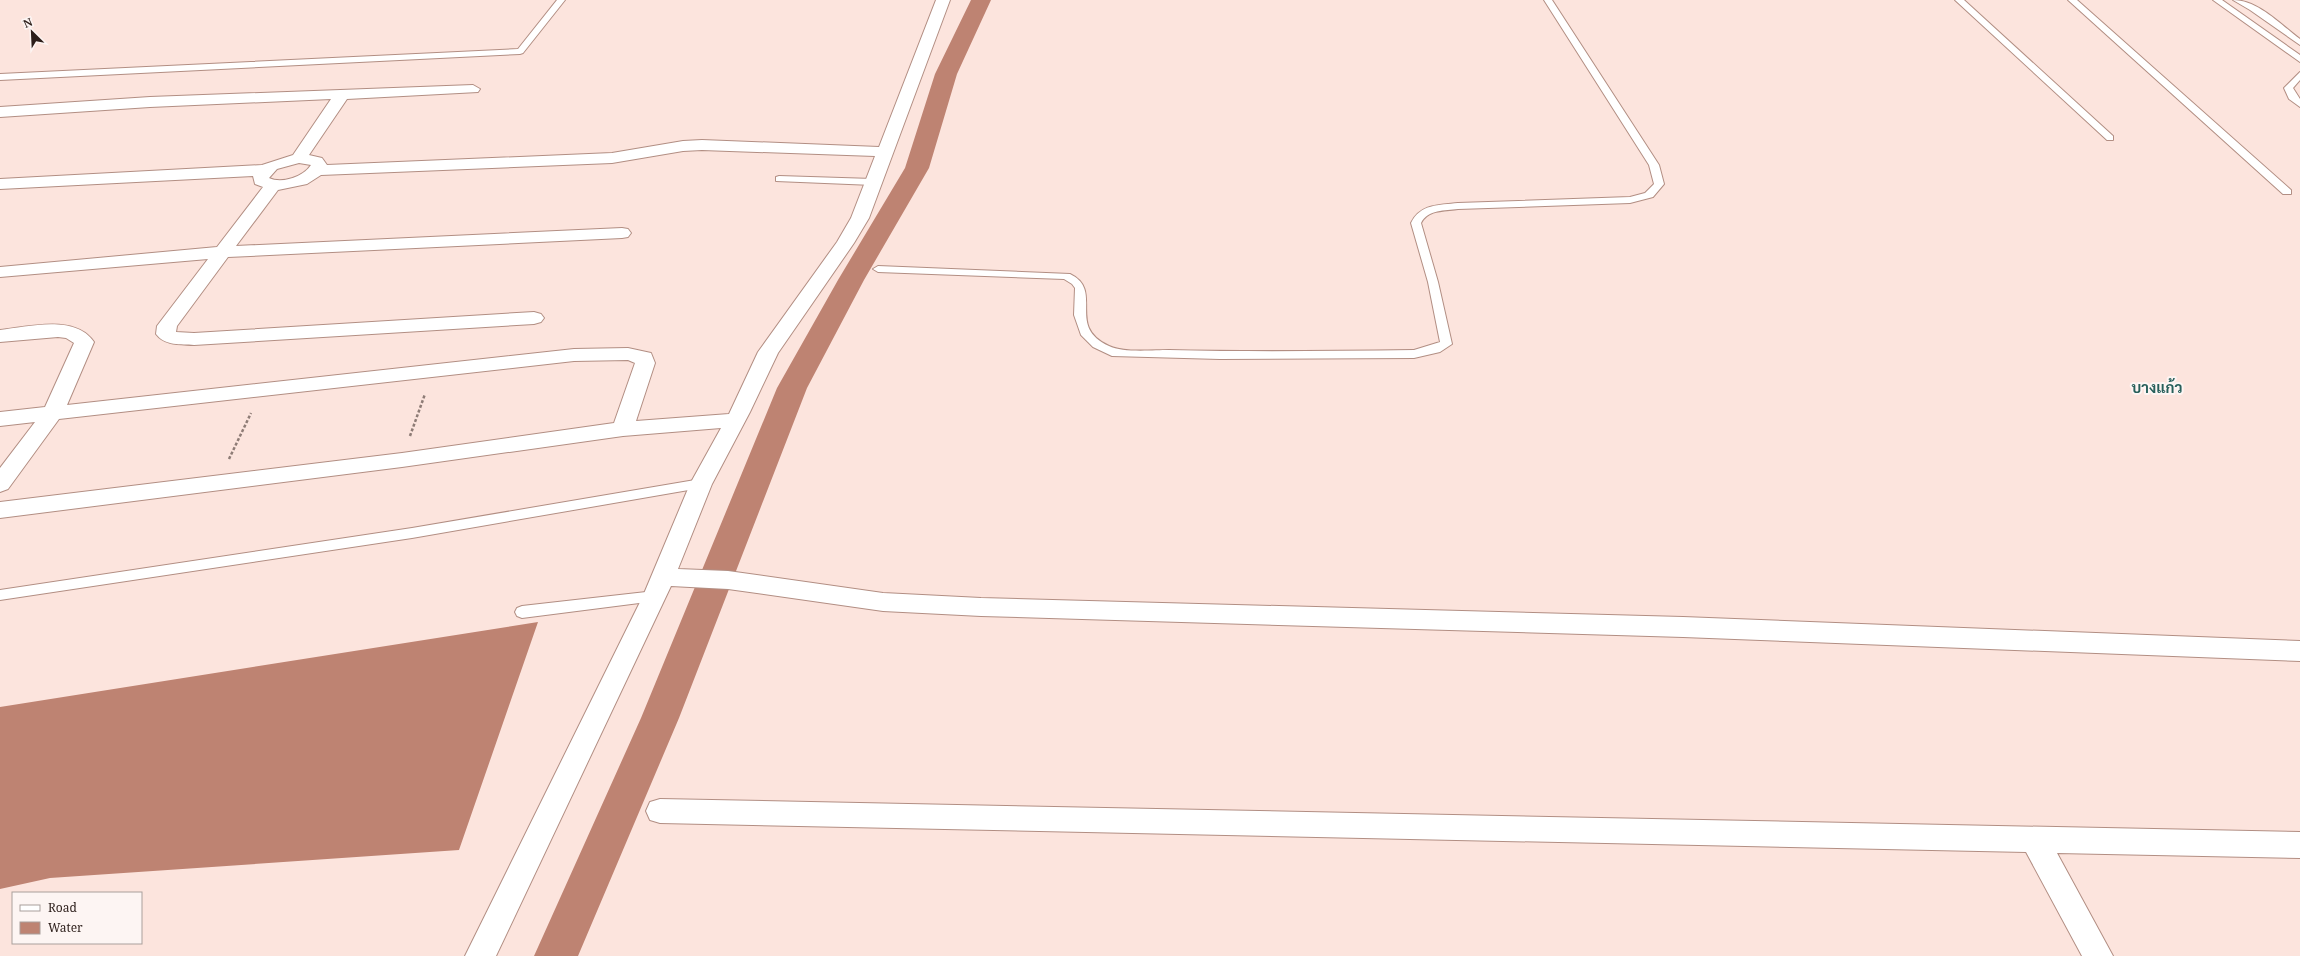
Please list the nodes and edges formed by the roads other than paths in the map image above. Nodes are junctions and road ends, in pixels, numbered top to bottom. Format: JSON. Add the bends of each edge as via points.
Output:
{"nodes":[{"id":1,"x":561,"y":0,"type":"edge"},
{"id":2,"x":943,"y":0,"type":"edge"},
{"id":3,"x":1548,"y":0,"type":"edge"},
{"id":4,"x":1959,"y":0,"type":"edge"},
{"id":5,"x":2072,"y":0,"type":"edge"},
{"id":6,"x":2217,"y":0,"type":"edge"},
{"id":7,"x":2237,"y":0,"type":"edge"},
{"id":8,"x":2300,"y":43,"type":"edge"},
{"id":9,"x":2300,"y":59,"type":"edge"},
{"id":10,"x":2300,"y":75,"type":"edge"},
{"id":11,"x":0,"y":78,"type":"edge"},
{"id":12,"x":473,"y":89,"type":"dead end"},
{"id":13,"x":341,"y":96,"type":"junction"},
{"id":14,"x":2300,"y":104,"type":"edge"},
{"id":15,"x":0,"y":112,"type":"edge"},
{"id":16,"x":2110,"y":138,"type":"dead end"},
{"id":17,"x":884,"y":152,"type":"junction"},
{"id":18,"x":299,"y":158,"type":"junction"},
{"id":19,"x":317,"y":170,"type":"junction"},
{"id":20,"x":269,"y":177,"type":"junction"},
{"id":21,"x":779,"y":179,"type":"dead end"},
{"id":22,"x":873,"y":182,"type":"junction"},
{"id":23,"x":0,"y":184,"type":"edge"},
{"id":24,"x":2287,"y":192,"type":"dead end"},
{"id":25,"x":622,"y":233,"type":"dead end"},
{"id":26,"x":223,"y":252,"type":"junction"},
{"id":27,"x":878,"y":269,"type":"dead end"},
{"id":28,"x":0,"y":272,"type":"edge"},
{"id":29,"x":534,"y":318,"type":"dead end"},
{"id":30,"x":0,"y":336,"type":"edge"},
{"id":31,"x":53,"y":413,"type":"junction"},
{"id":32,"x":0,"y":419,"type":"edge"},
{"id":33,"x":735,"y":420,"type":"junction"},
{"id":34,"x":622,"y":429,"type":"junction"},
{"id":35,"x":0,"y":484,"type":"edge"},
{"id":36,"x":701,"y":484,"type":"junction"},
{"id":37,"x":0,"y":510,"type":"edge"},
{"id":38,"x":662,"y":583,"type":"junction"},
{"id":39,"x":0,"y":595,"type":"edge"},
{"id":40,"x":522,"y":612,"type":"dead end"},
{"id":41,"x":2300,"y":651,"type":"edge"},
{"id":42,"x":660,"y":811,"type":"dead end"},
{"id":43,"x":2034,"y":839,"type":"junction"},
{"id":44,"x":2300,"y":845,"type":"edge"},
{"id":45,"x":480,"y":956,"type":"edge"},
{"id":46,"x":2098,"y":956,"type":"edge"}],
"edges":[{"from":1,"to":11,"type":"lane","via":[[520,51]]},
{"from":2,"to":17,"type":"street"},
{"from":3,"to":27,"type":"lane","via":[[1654,165],[1659,184],[1649,194],[1630,200],[1458,206],[1432,209],[1420,215],[1416,223],[1433,282],[1446,344],[1436,350],[1406,354],[1220,355],[1112,352],[1096,346],[1086,335],[1080,315],[1081,292],[1077,282],[1066,276]]},
{"from":4,"to":16,"type":"lane"},
{"from":5,"to":24,"type":"lane"},
{"from":6,"to":9,"type":"lane"},
{"from":7,"to":8,"type":"lane","via":[[2253,8]]},
{"from":10,"to":14,"type":"lane","via":[[2288,88],[2292,97]]},
{"from":12,"to":13,"type":"street"},
{"from":13,"to":15,"type":"street","via":[[150,102]]},
{"from":13,"to":18,"type":"street"},
{"from":17,"to":19,"type":"street","via":[[683,146],[612,158]]},
{"from":17,"to":22,"type":"street"},
{"from":18,"to":19,"type":"street","via":[[316,160],[319,165]]},
{"from":18,"to":20,"type":"street","via":[[280,162]]},
{"from":19,"to":20,"type":"street","via":[[299,181]]},
{"from":20,"to":23,"type":"street"},
{"from":20,"to":26,"type":"street"},
{"from":21,"to":22,"type":"lane"},
{"from":22,"to":33,"type":"street","via":[[860,218],[768,352]]},
{"from":25,"to":26,"type":"street"},
{"from":26,"to":28,"type":"street"},
{"from":26,"to":29,"type":"street","via":[[167,326],[166,334],[172,338],[194,339]]},
{"from":30,"to":31,"type":"street","via":[[39,332],[72,332],[80,336],[84,342]]},
{"from":31,"to":32,"type":"street"},
{"from":31,"to":34,"type":"street","via":[[574,355],[628,354],[644,357],[645,363]]},
{"from":31,"to":35,"type":"street"},
{"from":33,"to":34,"type":"street"},
{"from":33,"to":36,"type":"street"},
{"from":34,"to":37,"type":"street","via":[[402,460]]},
{"from":36,"to":38,"type":"street"},
{"from":36,"to":39,"type":"lane","via":[[412,533]]},
{"from":38,"to":40,"type":"lane"},
{"from":38,"to":41,"type":"street","via":[[728,580],[883,602],[981,608],[1675,627]]},
{"from":38,"to":45,"type":"street"},
{"from":42,"to":43,"type":"street"},
{"from":43,"to":44,"type":"street"},
{"from":43,"to":46,"type":"street"}]}
